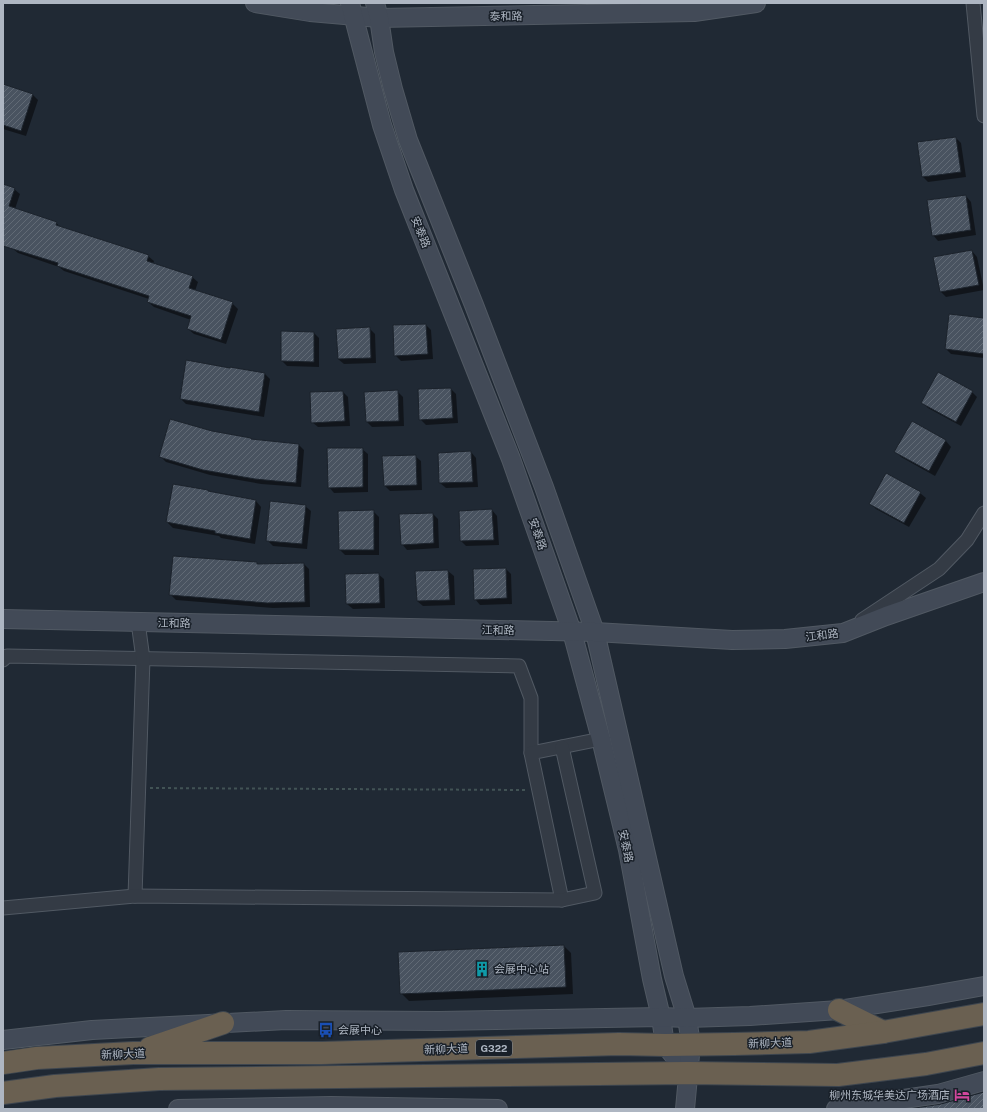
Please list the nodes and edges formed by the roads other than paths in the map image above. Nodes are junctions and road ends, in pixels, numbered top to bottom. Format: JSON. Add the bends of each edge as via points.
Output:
{"nodes":[{"id":1,"x":255,"y":3,"type":"edge"},
{"id":2,"x":756,"y":3,"type":"edge"},
{"id":3,"x":973,"y":3,"type":"edge"},
{"id":4,"x":675,"y":8,"type":"edge"},
{"id":5,"x":352,"y":9,"type":"edge"},
{"id":6,"x":377,"y":10,"type":"edge"},
{"id":7,"x":984,"y":116,"type":"edge"},
{"id":8,"x":984,"y":513,"type":"edge"},
{"id":9,"x":984,"y":582,"type":"edge"},
{"id":10,"x":3,"y":619,"type":"edge"},
{"id":11,"x":138,"y":622,"type":"junction"},
{"id":12,"x":572,"y":632,"type":"junction"},
{"id":13,"x":595,"y":632,"type":"junction"},
{"id":14,"x":843,"y":633,"type":"junction"},
{"id":15,"x":143,"y":659,"type":"junction"},
{"id":16,"x":3,"y":660,"type":"edge"},
{"id":17,"x":601,"y":739,"type":"junction"},
{"id":18,"x":562,"y":747,"type":"junction"},
{"id":19,"x":531,"y":753,"type":"junction"},
{"id":20,"x":135,"y":896,"type":"junction"},
{"id":21,"x":562,"y":900,"type":"junction"},
{"id":22,"x":3,"y":908,"type":"edge"},
{"id":23,"x":984,"y":986,"type":"edge"},
{"id":24,"x":839,"y":1010,"type":"junction"},
{"id":25,"x":984,"y":1014,"type":"edge"},
{"id":26,"x":661,"y":1017,"type":"junction"},
{"id":27,"x":686,"y":1018,"type":"junction"},
{"id":28,"x":223,"y":1023,"type":"junction"},
{"id":29,"x":883,"y":1032,"type":"junction"},
{"id":30,"x":3,"y":1040,"type":"edge"},
{"id":31,"x":690,"y":1044,"type":"junction"},
{"id":32,"x":665,"y":1045,"type":"junction"},
{"id":33,"x":133,"y":1053,"type":"junction"},
{"id":34,"x":984,"y":1053,"type":"edge"},
{"id":35,"x":3,"y":1063,"type":"edge"},
{"id":36,"x":688,"y":1073,"type":"junction"},
{"id":37,"x":984,"y":1081,"type":"edge"},
{"id":38,"x":3,"y":1093,"type":"edge"},
{"id":39,"x":178,"y":1109,"type":"edge"},
{"id":40,"x":498,"y":1109,"type":"edge"},
{"id":41,"x":685,"y":1109,"type":"edge"},
{"id":42,"x":836,"y":1109,"type":"edge"}],
"edges":[{"from":1,"to":5,"type":"street","name":"泰和路","via":[[310,12]]},
{"from":2,"to":4,"type":"street","name":"泰和路","via":[[694,12]]},
{"from":3,"to":7,"type":"street"},
{"from":4,"to":6,"type":"street","name":"泰和路"},
{"from":5,"to":6,"type":"street","name":"泰和路"},
{"from":5,"to":12,"type":"street","name":"安泰路","via":[[382,125],[404,190],[511,459]]},
{"from":6,"to":13,"type":"street","name":"安泰路","via":[[384,52],[408,140],[544,487]]},
{"from":8,"to":14,"type":"street","via":[[968,540],[939,569]]},
{"from":9,"to":14,"type":"street","name":"江和路"},
{"from":10,"to":11,"type":"street","name":"江和路"},
{"from":11,"to":12,"type":"street","name":"江和路"},
{"from":11,"to":15,"type":"street"},
{"from":12,"to":13,"type":"street","name":"江和路"},
{"from":12,"to":17,"type":"street","name":"安泰路"},
{"from":13,"to":14,"type":"street","name":"江和路","via":[[732,640],[785,639]]},
{"from":13,"to":27,"type":"street","name":"安泰路","via":[[674,976]]},
{"from":15,"to":16,"type":"street","via":[[7,656]]},
{"from":15,"to":19,"type":"street","via":[[519,666],[531,698]]},
{"from":15,"to":20,"type":"street"},
{"from":17,"to":18,"type":"street"},
{"from":17,"to":26,"type":"street","name":"安泰路","via":[[628,850]]},
{"from":18,"to":19,"type":"street"},
{"from":18,"to":21,"type":"street","via":[[595,893]]},
{"from":19,"to":21,"type":"street"},
{"from":20,"to":21,"type":"street"},
{"from":20,"to":22,"type":"street"},
{"from":23,"to":24,"type":"street"},
{"from":24,"to":27,"type":"street"},
{"from":24,"to":29,"type":"highway"},
{"from":25,"to":29,"type":"highway","name":"新柳大道","number":"G322"},
{"from":26,"to":27,"type":"street"},
{"from":26,"to":28,"type":"street","via":[[439,1021],[286,1020]]},
{"from":26,"to":32,"type":"street","name":"安泰路"},
{"from":27,"to":31,"type":"street","name":"安泰路"},
{"from":28,"to":30,"type":"street","via":[[92,1030]]},
{"from":28,"to":33,"type":"highway"},
{"from":29,"to":31,"type":"highway","name":"新柳大道","number":"G322","via":[[809,1042]]},
{"from":31,"to":32,"type":"highway","name":"新柳大道","number":"G322"},
{"from":31,"to":36,"type":"street","name":"安泰路"},
{"from":32,"to":33,"type":"highway","name":"新柳大道","number":"G322","via":[[618,1044],[322,1053]]},
{"from":32,"to":36,"type":"street"},
{"from":33,"to":35,"type":"highway","name":"新柳大道","number":"G322","via":[[37,1058]]},
{"from":34,"to":36,"type":"highway","via":[[926,1064],[838,1075]]},
{"from":36,"to":38,"type":"highway","via":[[159,1079],[55,1086]]},
{"from":36,"to":41,"type":"street","name":"安泰路"},
{"from":37,"to":42,"type":"street","via":[[938,1094]]},
{"from":39,"to":40,"type":"street","via":[[331,1106]]}]}
